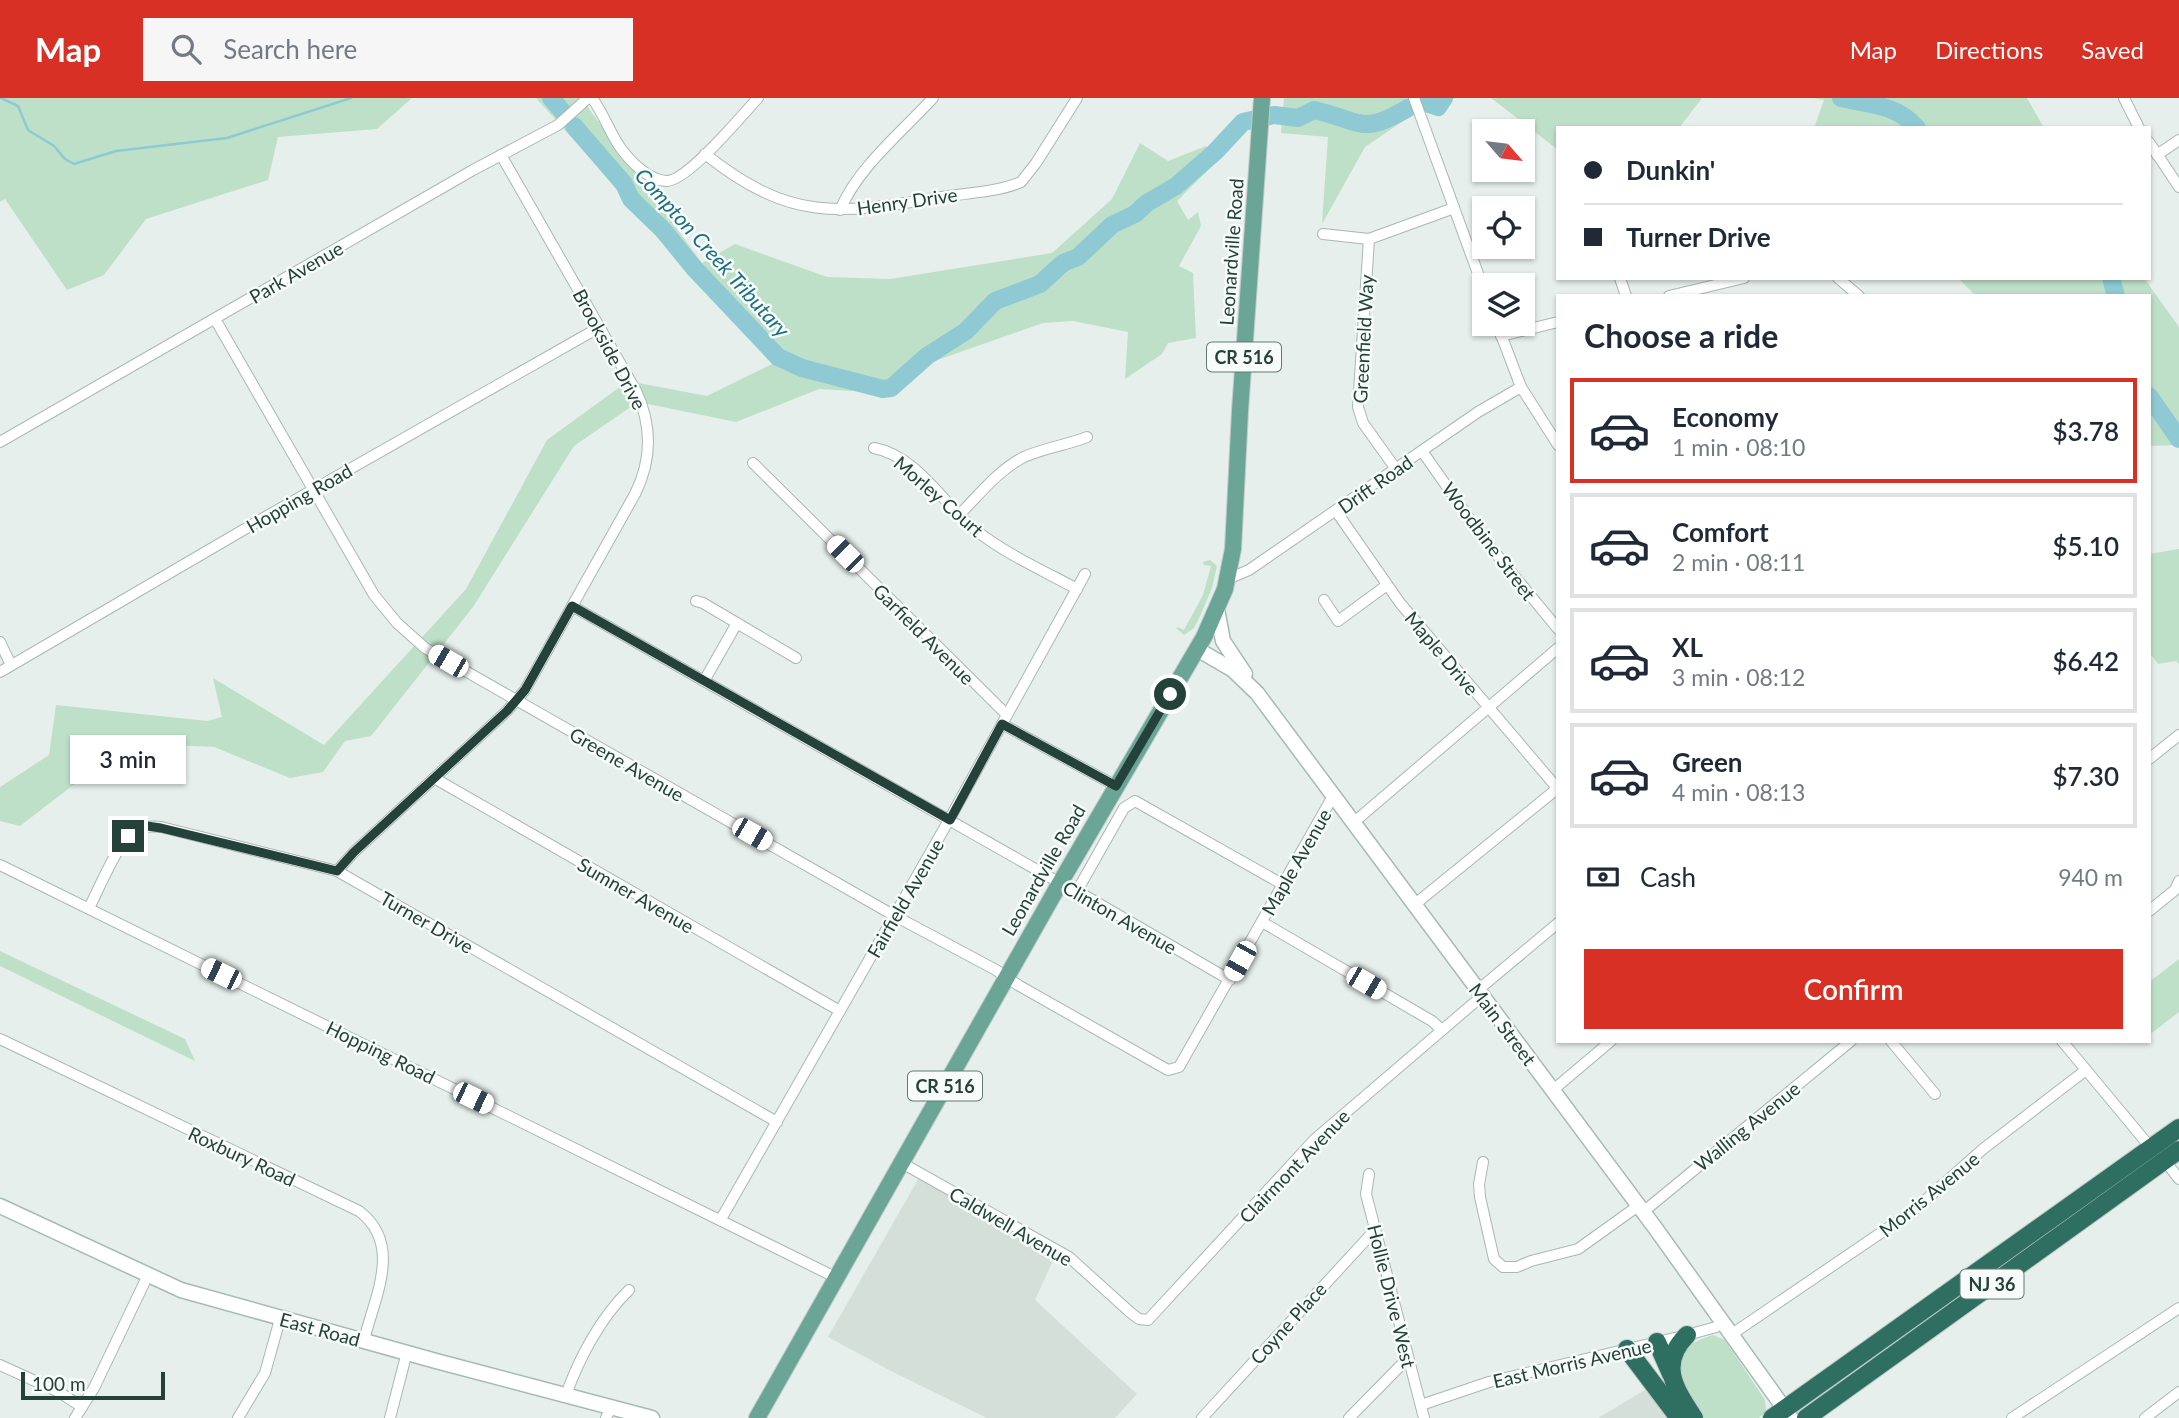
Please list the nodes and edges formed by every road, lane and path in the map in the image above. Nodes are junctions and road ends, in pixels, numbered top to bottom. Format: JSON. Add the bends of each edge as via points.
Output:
{"nodes":[{"id":1,"x":590,"y":98,"type":"edge"},
{"id":2,"x":758,"y":98,"type":"edge"},
{"id":3,"x":933,"y":98,"type":"edge"},
{"id":4,"x":1077,"y":98,"type":"edge"},
{"id":5,"x":1414,"y":98,"type":"edge"},
{"id":6,"x":2124,"y":98,"type":"edge"},
{"id":7,"x":1262,"y":104,"type":"edge"},
{"id":8,"x":2138,"y":126,"type":"edge"},
{"id":9,"x":2179,"y":140,"type":"edge"},
{"id":10,"x":2151,"y":145,"type":"edge"},
{"id":11,"x":500,"y":155,"type":"junction"},
{"id":12,"x":705,"y":155,"type":"junction"},
{"id":13,"x":2157,"y":155,"type":"junction"},
{"id":14,"x":2179,"y":187,"type":"edge"},
{"id":15,"x":1454,"y":208,"type":"junction"},
{"id":16,"x":840,"y":211,"type":"junction"},
{"id":17,"x":1323,"y":234,"type":"dead end"},
{"id":18,"x":1369,"y":239,"type":"junction"},
{"id":19,"x":1478,"y":273,"type":"edge"},
{"id":20,"x":1736,"y":280,"type":"edge"},
{"id":21,"x":1840,"y":280,"type":"edge"},
{"id":22,"x":1677,"y":294,"type":"edge"},
{"id":23,"x":1856,"y":294,"type":"edge"},
{"id":24,"x":215,"y":319,"type":"junction"},
{"id":25,"x":1556,"y":322,"type":"edge"},
{"id":26,"x":600,"y":327,"type":"junction"},
{"id":27,"x":1535,"y":328,"type":"edge"},
{"id":28,"x":1501,"y":336,"type":"edge"},
{"id":29,"x":1521,"y":387,"type":"junction"},
{"id":30,"x":1087,"y":437,"type":"dead end"},
{"id":31,"x":0,"y":442,"type":"edge"},
{"id":32,"x":1556,"y":442,"type":"edge"},
{"id":33,"x":874,"y":448,"type":"dead end"},
{"id":34,"x":1422,"y":451,"type":"junction"},
{"id":35,"x":753,"y":463,"type":"dead end"},
{"id":36,"x":1396,"y":470,"type":"junction"},
{"id":37,"x":313,"y":490,"type":"junction"},
{"id":38,"x":1336,"y":511,"type":"junction"},
{"id":39,"x":959,"y":515,"type":"junction"},
{"id":40,"x":1085,"y":574,"type":"dead end"},
{"id":41,"x":1228,"y":579,"type":"junction"},
{"id":42,"x":1387,"y":585,"type":"junction"},
{"id":43,"x":1077,"y":589,"type":"junction"},
{"id":44,"x":1324,"y":600,"type":"dead end"},
{"id":45,"x":696,"y":601,"type":"dead end"},
{"id":46,"x":572,"y":606,"type":"junction"},
{"id":47,"x":1217,"y":610,"type":"junction"},
{"id":48,"x":737,"y":623,"type":"junction"},
{"id":49,"x":1556,"y":627,"type":"edge"},
{"id":50,"x":0,"y":642,"type":"edge"},
{"id":51,"x":1197,"y":649,"type":"junction"},
{"id":52,"x":1556,"y":650,"type":"edge"},
{"id":53,"x":796,"y":658,"type":"dead end"},
{"id":54,"x":11,"y":665,"type":"junction"},
{"id":55,"x":0,"y":672,"type":"edge"},
{"id":56,"x":704,"y":681,"type":"junction"},
{"id":57,"x":1257,"y":693,"type":"junction"},
{"id":58,"x":516,"y":700,"type":"junction"},
{"id":59,"x":1488,"y":707,"type":"junction"},
{"id":60,"x":1005,"y":720,"type":"junction"},
{"id":61,"x":2179,"y":735,"type":"edge"},
{"id":62,"x":2151,"y":757,"type":"edge"},
{"id":63,"x":434,"y":778,"type":"junction"},
{"id":64,"x":1116,"y":786,"type":"junction"},
{"id":65,"x":1556,"y":787,"type":"edge"},
{"id":66,"x":1556,"y":789,"type":"edge"},
{"id":67,"x":1333,"y":796,"type":"junction"},
{"id":68,"x":950,"y":820,"type":"junction"},
{"id":69,"x":1353,"y":823,"type":"junction"},
{"id":70,"x":0,"y":865,"type":"edge"},
{"id":71,"x":337,"y":871,"type":"junction"},
{"id":72,"x":2179,"y":881,"type":"edge"},
{"id":73,"x":1060,"y":883,"type":"junction"},
{"id":74,"x":1283,"y":884,"type":"junction"},
{"id":75,"x":1077,"y":891,"type":"junction"},
{"id":76,"x":1414,"y":905,"type":"junction"},
{"id":77,"x":89,"y":908,"type":"junction"},
{"id":78,"x":2151,"y":909,"type":"edge"},
{"id":79,"x":895,"y":916,"type":"junction"},
{"id":80,"x":1262,"y":922,"type":"junction"},
{"id":81,"x":1556,"y":925,"type":"edge"},
{"id":82,"x":1007,"y":977,"type":"junction"},
{"id":83,"x":1230,"y":980,"type":"junction"},
{"id":84,"x":1480,"y":993,"type":"junction"},
{"id":85,"x":840,"y":1011,"type":"junction"},
{"id":86,"x":1442,"y":1030,"type":"junction"},
{"id":87,"x":0,"y":1039,"type":"edge"},
{"id":88,"x":1609,"y":1043,"type":"edge"},
{"id":89,"x":1848,"y":1043,"type":"edge"},
{"id":90,"x":1893,"y":1043,"type":"edge"},
{"id":91,"x":2064,"y":1043,"type":"edge"},
{"id":92,"x":1172,"y":1070,"type":"joint"},
{"id":93,"x":2086,"y":1070,"type":"junction"},
{"id":94,"x":1553,"y":1090,"type":"junction"},
{"id":95,"x":1935,"y":1094,"type":"dead end"},
{"id":96,"x":777,"y":1122,"type":"junction"},
{"id":97,"x":2179,"y":1128,"type":"edge"},
{"id":98,"x":2151,"y":1148,"type":"junction"},
{"id":99,"x":2172,"y":1156,"type":"edge"},
{"id":100,"x":902,"y":1163,"type":"junction"},
{"id":101,"x":1483,"y":1163,"type":"dead end"},
{"id":102,"x":1369,"y":1174,"type":"dead end"},
{"id":103,"x":2179,"y":1179,"type":"edge"},
{"id":104,"x":0,"y":1206,"type":"edge"},
{"id":105,"x":1641,"y":1209,"type":"junction"},
{"id":106,"x":721,"y":1219,"type":"junction"},
{"id":107,"x":1375,"y":1230,"type":"junction"},
{"id":108,"x":148,"y":1275,"type":"junction"},
{"id":109,"x":837,"y":1278,"type":"junction"},
{"id":110,"x":629,"y":1290,"type":"dead end"},
{"id":111,"x":2179,"y":1308,"type":"edge"},
{"id":112,"x":280,"y":1319,"type":"junction"},
{"id":113,"x":1148,"y":1320,"type":"joint"},
{"id":114,"x":1728,"y":1328,"type":"junction"},
{"id":115,"x":1688,"y":1335,"type":"junction"},
{"id":116,"x":364,"y":1340,"type":"junction"},
{"id":117,"x":1657,"y":1342,"type":"junction"},
{"id":118,"x":1627,"y":1349,"type":"junction"},
{"id":119,"x":407,"y":1352,"type":"junction"},
{"id":120,"x":1408,"y":1358,"type":"junction"},
{"id":121,"x":0,"y":1365,"type":"edge"},
{"id":122,"x":1671,"y":1374,"type":"junction"},
{"id":123,"x":2179,"y":1392,"type":"edge"},
{"id":124,"x":566,"y":1395,"type":"junction"},
{"id":125,"x":1421,"y":1405,"type":"junction"},
{"id":126,"x":82,"y":1407,"type":"junction"},
{"id":127,"x":609,"y":1413,"type":"edge"},
{"id":128,"x":1782,"y":1415,"type":"edge"},
{"id":129,"x":75,"y":1418,"type":"edge"},
{"id":130,"x":237,"y":1418,"type":"edge"},
{"id":131,"x":390,"y":1418,"type":"edge"},
{"id":132,"x":652,"y":1418,"type":"edge"},
{"id":133,"x":757,"y":1418,"type":"edge"},
{"id":134,"x":1202,"y":1418,"type":"edge"},
{"id":135,"x":1349,"y":1418,"type":"edge"},
{"id":136,"x":1424,"y":1418,"type":"edge"},
{"id":137,"x":1679,"y":1418,"type":"edge"},
{"id":138,"x":1694,"y":1418,"type":"edge"},
{"id":139,"x":1806,"y":1418,"type":"edge"},
{"id":140,"x":2012,"y":1418,"type":"edge"},
{"id":141,"x":2145,"y":1418,"type":"edge"}],
"edges":[{"from":1,"to":11,"type":"street","name":"Park Avenue","via":[[558,125]]},
{"from":1,"to":12,"type":"street","via":[[621,148],[657,179],[678,179]]},
{"from":2,"to":12,"type":"street"},
{"from":3,"to":16,"type":"street","via":[[859,177]]},
{"from":4,"to":16,"type":"street","name":"Henry Drive","via":[[1021,182]]},
{"from":5,"to":15,"type":"street"},
{"from":6,"to":8,"type":"street"},
{"from":7,"to":41,"type":"main road","name":"Leonardville Road","number":"CR 516"},
{"from":9,"to":13,"type":"street"},
{"from":10,"to":13,"type":"street"},
{"from":11,"to":24,"type":"street","name":"Park Avenue"},
{"from":11,"to":26,"type":"street","name":"Brookside Drive"},
{"from":12,"to":16,"type":"street","name":"Henry Drive","via":[[770,196],[818,210]]},
{"from":13,"to":14,"type":"street"},
{"from":15,"to":18,"type":"street"},
{"from":15,"to":19,"type":"street"},
{"from":17,"to":18,"type":"street"},
{"from":18,"to":36,"type":"street","name":"Greenfield Way","via":[[1357,407]]},
{"from":20,"to":22,"type":"street"},
{"from":21,"to":23,"type":"street"},
{"from":24,"to":31,"type":"street","name":"Park Avenue"},
{"from":24,"to":37,"type":"street","name":"Greene Avenue"},
{"from":25,"to":27,"type":"street"},
{"from":26,"to":37,"type":"street","name":"Hopping Road"},
{"from":26,"to":46,"type":"street","name":"Brookside Drive","via":[[642,403],[648,456],[635,494]]},
{"from":28,"to":29,"type":"street"},
{"from":29,"to":32,"type":"street"},
{"from":29,"to":34,"type":"street","name":"Drift Road"},
{"from":30,"to":39,"type":"street","via":[[1017,461]]},
{"from":33,"to":39,"type":"street","name":"Morley Court","via":[[907,463]]},
{"from":34,"to":36,"type":"street","name":"Drift Road"},
{"from":34,"to":49,"type":"street","name":"Woodbine Street","via":[[1482,538]]},
{"from":35,"to":60,"type":"street","name":"Garfield Avenue"},
{"from":36,"to":38,"type":"street","name":"Drift Road"},
{"from":37,"to":54,"type":"street","name":"Hopping Road"},
{"from":37,"to":58,"type":"street","name":"Greene Avenue","via":[[374,595],[397,623],[425,648]]},
{"from":38,"to":41,"type":"street","name":"Drift Road","via":[[1249,570]]},
{"from":38,"to":42,"type":"street","name":"Maple Drive"},
{"from":39,"to":43,"type":"street","name":"Morley Court","via":[[987,539]]},
{"from":40,"to":43,"type":"street","name":"Fairfield Avenue"},
{"from":41,"to":47,"type":"main road","name":"Leonardville Road","number":"CR 516"},
{"from":42,"to":44,"type":"street","via":[[1338,621]]},
{"from":42,"to":59,"type":"street","name":"Maple Drive"},
{"from":43,"to":60,"type":"street","name":"Fairfield Avenue"},
{"from":45,"to":48,"type":"street"},
{"from":46,"to":56,"type":"street","name":"Clinton Avenue"},
{"from":46,"to":58,"type":"street","name":"Brookside Drive"},
{"from":47,"to":51,"type":"main road","name":"Leonardville Road","number":"CR 516"},
{"from":47,"to":57,"type":"street","via":[[1224,644]]},
{"from":48,"to":53,"type":"street"},
{"from":48,"to":56,"type":"street"},
{"from":50,"to":54,"type":"street"},
{"from":51,"to":57,"type":"street","name":"Main Street","via":[[1233,670]]},
{"from":51,"to":64,"type":"main road","name":"Leonardville Road","number":"CR 516"},
{"from":52,"to":59,"type":"street"},
{"from":54,"to":55,"type":"street","name":"Hopping Road"},
{"from":56,"to":68,"type":"street","name":"Clinton Avenue"},
{"from":57,"to":67,"type":"street","name":"Main Street"},
{"from":58,"to":63,"type":"street","name":"Brookside Drive"},
{"from":58,"to":79,"type":"street","name":"Greene Avenue"},
{"from":59,"to":65,"type":"street","name":"Maple Drive"},
{"from":59,"to":69,"type":"street"},
{"from":60,"to":64,"type":"street","name":"Garfield Avenue"},
{"from":60,"to":68,"type":"street","name":"Fairfield Avenue"},
{"from":61,"to":62,"type":"street"},
{"from":63,"to":71,"type":"street","name":"Brookside Drive"},
{"from":63,"to":85,"type":"street","name":"Sumner Avenue"},
{"from":64,"to":73,"type":"main road","name":"Leonardville Road","number":"CR 516"},
{"from":66,"to":76,"type":"street"},
{"from":67,"to":69,"type":"street","name":"Main Street"},
{"from":67,"to":74,"type":"street","name":"Maple Avenue"},
{"from":68,"to":73,"type":"street","name":"Clinton Avenue"},
{"from":68,"to":79,"type":"street","name":"Fairfield Avenue"},
{"from":69,"to":76,"type":"street","name":"Main Street"},
{"from":70,"to":77,"type":"street","name":"Hopping Road"},
{"from":71,"to":77,"type":"street","name":"Turner Drive","via":[[147,826],[124,842]]},
{"from":71,"to":96,"type":"street","name":"Turner Drive"},
{"from":72,"to":78,"type":"street"},
{"from":73,"to":75,"type":"street","name":"Clinton Avenue"},
{"from":73,"to":82,"type":"main road","name":"Leonardville Road","number":"CR 516"},
{"from":74,"to":75,"type":"street","via":[[1135,801],[1124,808]]},
{"from":74,"to":80,"type":"street","name":"Maple Avenue"},
{"from":75,"to":83,"type":"street","name":"Clinton Avenue"},
{"from":76,"to":84,"type":"street","name":"Main Street"},
{"from":77,"to":106,"type":"street","name":"Hopping Road"},
{"from":79,"to":82,"type":"street","name":"Greene Avenue"},
{"from":79,"to":85,"type":"street","name":"Fairfield Avenue"},
{"from":80,"to":83,"type":"street","name":"Maple Avenue"},
{"from":80,"to":86,"type":"street"},
{"from":81,"to":84,"type":"street","name":"Clairmont Avenue"},
{"from":82,"to":92,"type":"street","name":"Greene Avenue"},
{"from":82,"to":100,"type":"main road","name":"Leonardville Road","number":"CR 516"},
{"from":83,"to":92,"type":"street","name":"Maple Avenue","via":[[1179,1067]]},
{"from":84,"to":86,"type":"street","name":"Clairmont Avenue"},
{"from":84,"to":94,"type":"street","name":"Main Street"},
{"from":85,"to":96,"type":"street","name":"Fairfield Avenue"},
{"from":86,"to":113,"type":"street","name":"Clairmont Avenue","via":[[1322,1132]]},
{"from":87,"to":116,"type":"street","name":"Roxbury Road","via":[[368,1218],[381,1239],[384,1263]]},
{"from":88,"to":94,"type":"street"},
{"from":89,"to":105,"type":"street","name":"Walling Avenue"},
{"from":90,"to":95,"type":"street"},
{"from":91,"to":93,"type":"street"},
{"from":93,"to":98,"type":"street"},
{"from":93,"to":114,"type":"street","name":"Morris Avenue","via":[[1983,1149],[1913,1211]]},
{"from":94,"to":105,"type":"street","name":"Main Street"},
{"from":96,"to":106,"type":"street","name":"Fairfield Avenue"},
{"from":97,"to":98,"type":"highway","number":"NJ 36"},
{"from":98,"to":128,"type":"highway","number":"NJ 36"},
{"from":99,"to":103,"type":"street"},
{"from":99,"to":139,"type":"highway","number":"NJ 36"},
{"from":100,"to":109,"type":"main road","name":"Leonardville Road","number":"CR 516"},
{"from":100,"to":113,"type":"street","name":"Caldwell Avenue","via":[[1069,1257],[1131,1313]]},
{"from":101,"to":105,"type":"street","name":"Walling Avenue","via":[[1480,1197],[1494,1259],[1503,1267],[1578,1249]]},
{"from":102,"to":107,"type":"street","name":"Hollie Drive West","via":[[1366,1194]]},
{"from":104,"to":108,"type":"street","name":"East Road"},
{"from":105,"to":114,"type":"street","name":"Main Street"},
{"from":106,"to":109,"type":"street","name":"Hopping Road"},
{"from":107,"to":120,"type":"street","name":"Hollie Drive West"},
{"from":107,"to":134,"type":"street","name":"Coyne Place"},
{"from":108,"to":112,"type":"street","name":"East Road","via":[[181,1290]]},
{"from":108,"to":126,"type":"street"},
{"from":109,"to":133,"type":"main road","name":"Leonardville Road","number":"CR 516"},
{"from":110,"to":124,"type":"street","via":[[597,1331]]},
{"from":111,"to":140,"type":"street"},
{"from":112,"to":116,"type":"street","name":"East Road"},
{"from":112,"to":130,"type":"street","via":[[265,1373]]},
{"from":114,"to":115,"type":"street","name":"East Morris Avenue"},
{"from":114,"to":128,"type":"street","name":"Main Street"},
{"from":115,"to":117,"type":"street","name":"East Morris Avenue"},
{"from":115,"to":122,"type":"highway","via":[[1672,1358]]},
{"from":116,"to":119,"type":"street","name":"East Road"},
{"from":117,"to":118,"type":"street","name":"East Morris Avenue"},
{"from":117,"to":122,"type":"highway"},
{"from":118,"to":125,"type":"street","name":"East Morris Avenue","via":[[1489,1382]]},
{"from":118,"to":137,"type":"highway"},
{"from":119,"to":124,"type":"street","name":"East Road"},
{"from":119,"to":131,"type":"street"},
{"from":120,"to":125,"type":"street","name":"Hollie Drive West"},
{"from":120,"to":135,"type":"street"},
{"from":121,"to":126,"type":"street"},
{"from":122,"to":138,"type":"highway"},
{"from":123,"to":141,"type":"street"},
{"from":124,"to":127,"type":"street","name":"East Road"},
{"from":125,"to":136,"type":"street","name":"Hollie Drive West"},
{"from":126,"to":129,"type":"street"},
{"from":127,"to":132,"type":"street","name":"East Road"}]}
